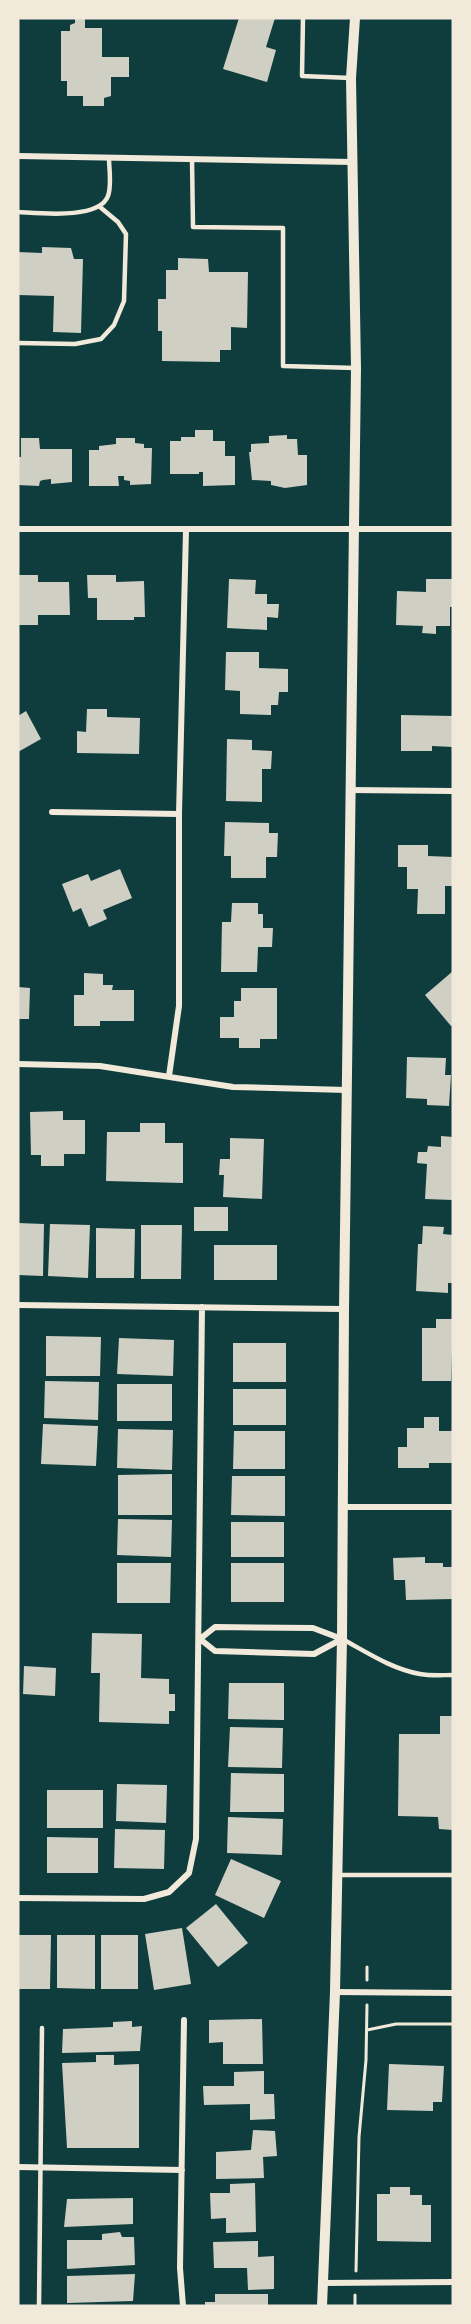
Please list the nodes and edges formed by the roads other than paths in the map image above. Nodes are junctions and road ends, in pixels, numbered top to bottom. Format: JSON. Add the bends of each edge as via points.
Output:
{"nodes":[{"id":1,"x":303,"y":18,"type":"edge"},
{"id":2,"x":355,"y":18,"type":"edge"},
{"id":3,"x":351,"y":78,"type":"junction"},
{"id":4,"x":18,"y":156,"type":"edge"},
{"id":5,"x":110,"y":158,"type":"junction"},
{"id":6,"x":192,"y":159,"type":"junction"},
{"id":7,"x":352,"y":162,"type":"junction"},
{"id":8,"x":100,"y":207,"type":"junction"},
{"id":9,"x":18,"y":212,"type":"edge"},
{"id":10,"x":18,"y":343,"type":"edge"},
{"id":11,"x":356,"y":368,"type":"junction"},
{"id":12,"x":353,"y":528,"type":"junction"},
{"id":13,"x":18,"y":529,"type":"edge"},
{"id":14,"x":453,"y":529,"type":"edge"},
{"id":15,"x":186,"y":530,"type":"junction"},
{"id":16,"x":350,"y":790,"type":"junction"},
{"id":17,"x":453,"y":791,"type":"edge"},
{"id":18,"x":52,"y":812,"type":"dead end"},
{"id":19,"x":179,"y":814,"type":"junction"},
{"id":20,"x":18,"y":1064,"type":"edge"},
{"id":21,"x":169,"y":1076,"type":"junction"},
{"id":22,"x":347,"y":1090,"type":"junction"},
{"id":23,"x":18,"y":1305,"type":"edge"},
{"id":24,"x":202,"y":1307,"type":"junction"},
{"id":25,"x":344,"y":1309,"type":"junction"},
{"id":26,"x":344,"y":1507,"type":"junction"},
{"id":27,"x":453,"y":1507,"type":"edge"},
{"id":28,"x":200,"y":1639,"type":"junction"},
{"id":29,"x":342,"y":1639,"type":"junction"},
{"id":30,"x":453,"y":1675,"type":"edge"},
{"id":31,"x":338,"y":1875,"type":"junction"},
{"id":32,"x":453,"y":1875,"type":"edge"},
{"id":33,"x":18,"y":1898,"type":"edge"},
{"id":34,"x":335,"y":1992,"type":"junction"},
{"id":35,"x":453,"y":1993,"type":"edge"},
{"id":36,"x":184,"y":2020,"type":"dead end"},
{"id":37,"x":42,"y":2028,"type":"dead end"},
{"id":38,"x":18,"y":2167,"type":"edge"},
{"id":39,"x":40,"y":2168,"type":"junction"},
{"id":40,"x":182,"y":2170,"type":"junction"},
{"id":41,"x":453,"y":2282,"type":"edge"},
{"id":42,"x":323,"y":2283,"type":"junction"},
{"id":43,"x":39,"y":2306,"type":"edge"},
{"id":44,"x":183,"y":2306,"type":"edge"},
{"id":45,"x":322,"y":2306,"type":"edge"}],
"edges":[{"from":1,"to":3,"type":"lane","via":[[302,76]]},
{"from":2,"to":3,"type":"street"},
{"from":3,"to":7,"type":"street"},
{"from":4,"to":5,"type":"street"},
{"from":5,"to":6,"type":"street"},
{"from":5,"to":8,"type":"lane","via":[[109,192]]},
{"from":6,"to":7,"type":"street"},
{"from":6,"to":11,"type":"lane","via":[[193,226],[283,228],[283,366]]},
{"from":7,"to":11,"type":"street"},
{"from":8,"to":9,"type":"lane","via":[[75,213]]},
{"from":8,"to":10,"type":"lane","via":[[126,234],[124,301],[114,325],[101,339],[75,344]]},
{"from":11,"to":12,"type":"street"},
{"from":12,"to":14,"type":"street"},
{"from":12,"to":15,"type":"street"},
{"from":12,"to":16,"type":"street"},
{"from":13,"to":15,"type":"street"},
{"from":15,"to":19,"type":"street"},
{"from":16,"to":17,"type":"street"},
{"from":16,"to":22,"type":"street"},
{"from":18,"to":19,"type":"street"},
{"from":19,"to":21,"type":"street","via":[[179,1006]]},
{"from":20,"to":21,"type":"street","via":[[100,1066]]},
{"from":21,"to":22,"type":"street","via":[[233,1087]]},
{"from":22,"to":25,"type":"street"},
{"from":23,"to":24,"type":"street"},
{"from":24,"to":25,"type":"street"},
{"from":24,"to":28,"type":"street"},
{"from":25,"to":26,"type":"street"},
{"from":26,"to":27,"type":"street"},
{"from":26,"to":29,"type":"street"},
{"from":28,"to":29,"type":"street","via":[[215,1627],[313,1628]]},
{"from":28,"to":29,"type":"street","via":[[215,1651],[314,1654]]},
{"from":28,"to":33,"type":"street","via":[[196,1839],[189,1873],[169,1892],[144,1899]]},
{"from":29,"to":30,"type":"lane","via":[[403,1670]]},
{"from":29,"to":31,"type":"street"},
{"from":31,"to":32,"type":"lane"},
{"from":31,"to":34,"type":"street"},
{"from":34,"to":35,"type":"street"},
{"from":34,"to":42,"type":"street"},
{"from":36,"to":40,"type":"street"},
{"from":37,"to":39,"type":"lane"},
{"from":38,"to":39,"type":"street"},
{"from":39,"to":40,"type":"street"},
{"from":39,"to":43,"type":"lane"},
{"from":40,"to":44,"type":"street"},
{"from":41,"to":42,"type":"street"},
{"from":42,"to":45,"type":"street"}]}
